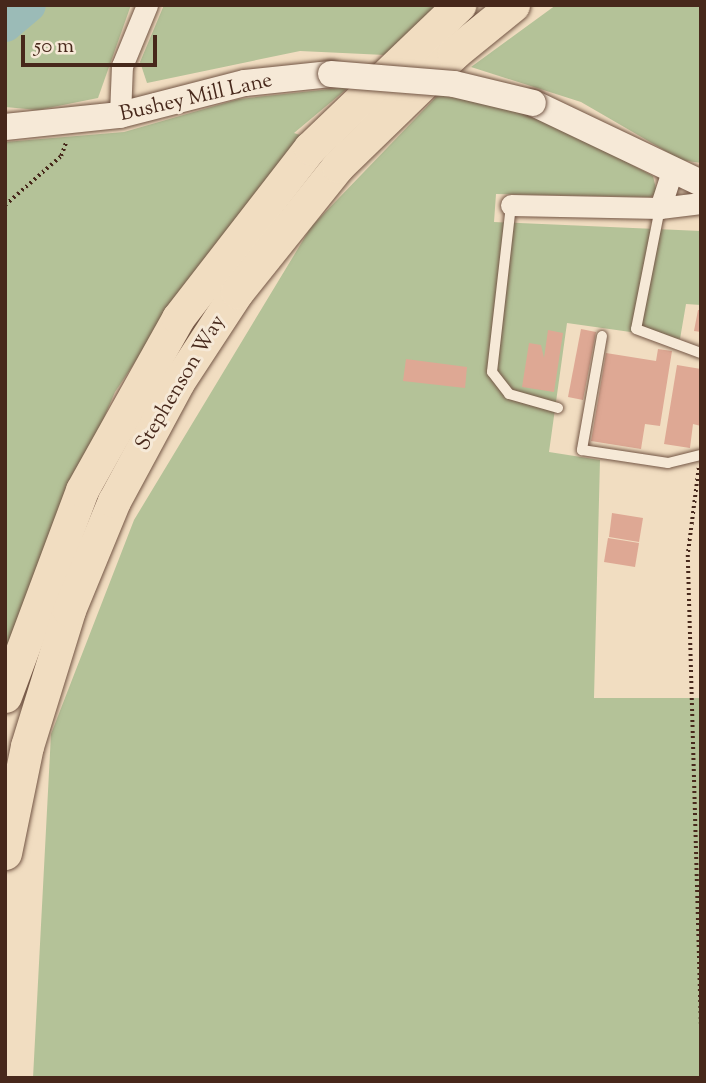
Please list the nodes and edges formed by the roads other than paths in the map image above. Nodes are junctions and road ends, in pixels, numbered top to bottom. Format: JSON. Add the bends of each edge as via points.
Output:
{"nodes":[{"id":1,"x":146,"y":5,"type":"edge"},
{"id":2,"x":459,"y":5,"type":"edge"},
{"id":3,"x":513,"y":5,"type":"edge"},
{"id":4,"x":120,"y":115,"type":"junction"},
{"id":5,"x":5,"y":127,"type":"edge"},
{"id":6,"x":672,"y":171,"type":"junction"},
{"id":7,"x":701,"y":183,"type":"edge"},
{"id":8,"x":701,"y":204,"type":"edge"},
{"id":9,"x":512,"y":205,"type":"joint"},
{"id":10,"x":660,"y":208,"type":"junction"},
{"id":11,"x":602,"y":337,"type":"dead end"},
{"id":12,"x":701,"y":353,"type":"edge"},
{"id":13,"x":558,"y":408,"type":"dead end"},
{"id":14,"x":700,"y":455,"type":"edge"},
{"id":15,"x":5,"y":696,"type":"edge"},
{"id":16,"x":5,"y":853,"type":"edge"}],
"edges":[{"from":1,"to":4,"type":"street","via":[[122,66]]},
{"from":2,"to":15,"type":"main road","name":"Stephenson Way","via":[[310,148],[178,318],[82,490]]},
{"from":3,"to":16,"type":"main road","name":"Stephenson Way","via":[[454,53],[338,166],[237,292],[178,382],[114,501],[69,610],[27,746]]},
{"from":4,"to":5,"type":"street","name":"Bushey Mill Lane"},
{"from":4,"to":6,"type":"street","name":"Bushey Mill Lane","bridge":true,"via":[[245,83],[331,74],[422,79],[533,103]]},
{"from":6,"to":7,"type":"street","name":"Bushey Mill Lane"},
{"from":6,"to":10,"type":"street"},
{"from":8,"to":10,"type":"street"},
{"from":9,"to":10,"type":"street"},
{"from":9,"to":13,"type":"lane","via":[[492,372],[509,394]]},
{"from":10,"to":12,"type":"lane","via":[[636,329]]},
{"from":11,"to":14,"type":"lane","via":[[582,450],[668,463]]}]}
